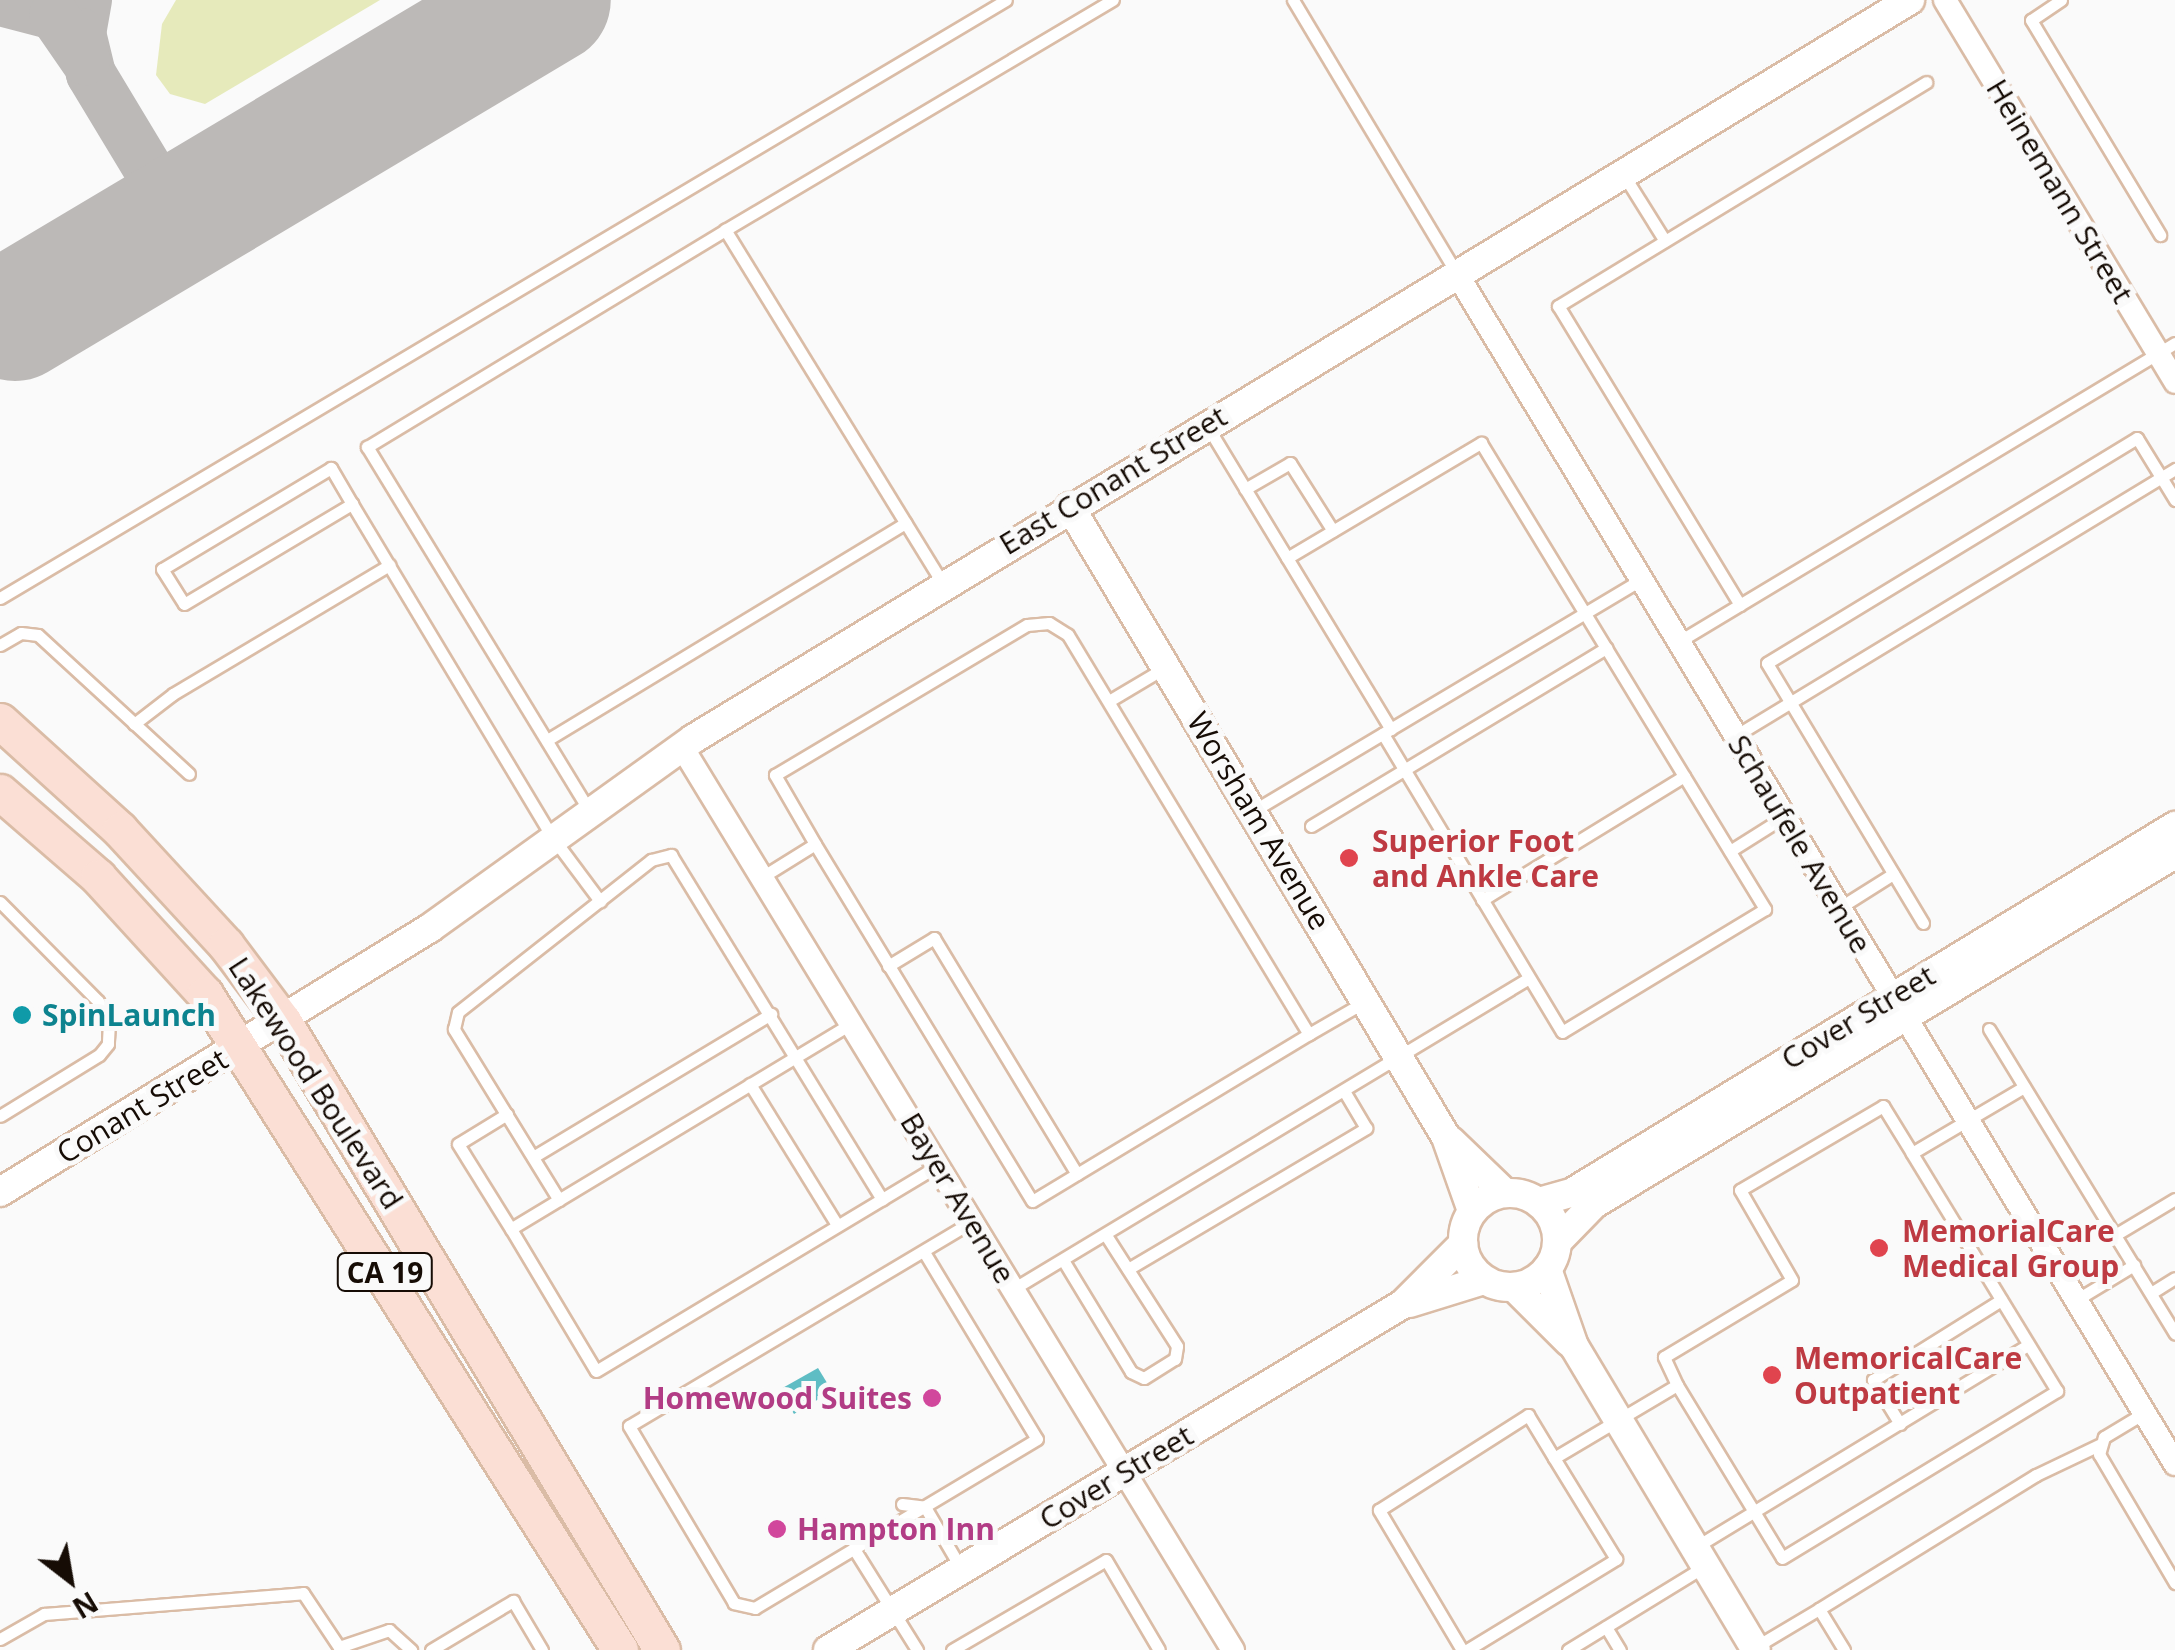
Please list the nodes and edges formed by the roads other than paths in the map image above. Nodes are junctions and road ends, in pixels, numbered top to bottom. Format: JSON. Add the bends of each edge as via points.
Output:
{"nodes":[{"id":1,"x":1006,"y":0,"type":"edge"},
{"id":2,"x":1113,"y":0,"type":"edge"},
{"id":3,"x":1293,"y":0,"type":"edge"},
{"id":4,"x":1910,"y":0,"type":"edge"},
{"id":5,"x":1946,"y":0,"type":"edge"},
{"id":6,"x":2062,"y":0,"type":"edge"},
{"id":7,"x":1926,"y":82,"type":"dead end"},
{"id":8,"x":1623,"y":174,"type":"junction"},
{"id":9,"x":724,"y":230,"type":"junction"},
{"id":10,"x":2160,"y":235,"type":"dead end"},
{"id":11,"x":1665,"y":241,"type":"junction"},
{"id":12,"x":1457,"y":274,"type":"junction"},
{"id":13,"x":2166,"y":348,"type":"edge"},
{"id":14,"x":2175,"y":382,"type":"edge"},
{"id":15,"x":1206,"y":424,"type":"junction"},
{"id":16,"x":2175,"y":469,"type":"edge"},
{"id":17,"x":2161,"y":477,"type":"junction"},
{"id":18,"x":1245,"y":489,"type":"junction"},
{"id":19,"x":2175,"y":500,"type":"edge"},
{"id":20,"x":352,"y":504,"type":"junction"},
{"id":21,"x":1070,"y":507,"type":"junction"},
{"id":22,"x":906,"y":522,"type":"junction"},
{"id":23,"x":1332,"y":531,"type":"junction"},
{"id":24,"x":1287,"y":558,"type":"junction"},
{"id":25,"x":389,"y":565,"type":"junction"},
{"id":26,"x":1640,"y":580,"type":"junction"},
{"id":27,"x":944,"y":584,"type":"junction"},
{"id":28,"x":0,"y":598,"type":"edge"},
{"id":29,"x":1740,"y":604,"type":"junction"},
{"id":30,"x":1584,"y":613,"type":"junction"},
{"id":31,"x":1678,"y":642,"type":"junction"},
{"id":32,"x":0,"y":645,"type":"edge"},
{"id":33,"x":1606,"y":648,"type":"junction"},
{"id":34,"x":1167,"y":667,"type":"junction"},
{"id":35,"x":1109,"y":701,"type":"junction"},
{"id":36,"x":1790,"y":702,"type":"junction"},
{"id":37,"x":0,"y":721,"type":"edge"},
{"id":38,"x":134,"y":724,"type":"junction"},
{"id":39,"x":1387,"y":731,"type":"junction"},
{"id":40,"x":1735,"y":736,"type":"junction"},
{"id":41,"x":546,"y":740,"type":"junction"},
{"id":42,"x":682,"y":746,"type":"junction"},
{"id":43,"x":1404,"y":770,"type":"junction"},
{"id":44,"x":188,"y":774,"type":"dead end"},
{"id":45,"x":1684,"y":776,"type":"junction"},
{"id":46,"x":0,"y":792,"type":"edge"},
{"id":47,"x":590,"y":812,"type":"junction"},
{"id":48,"x":1253,"y":812,"type":"junction"},
{"id":49,"x":1784,"y":817,"type":"junction"},
{"id":50,"x":1311,"y":826,"type":"dead end"},
{"id":51,"x":2175,"y":826,"type":"edge"},
{"id":52,"x":553,"y":838,"type":"junction"},
{"id":53,"x":816,"y":844,"type":"junction"},
{"id":54,"x":1730,"y":851,"type":"junction"},
{"id":55,"x":2175,"y":854,"type":"edge"},
{"id":56,"x":1893,"y":874,"type":"junction"},
{"id":57,"x":762,"y":877,"type":"junction"},
{"id":58,"x":1482,"y":900,"type":"junction"},
{"id":59,"x":600,"y":901,"type":"junction"},
{"id":60,"x":0,"y":902,"type":"edge"},
{"id":61,"x":1839,"y":908,"type":"junction"},
{"id":62,"x":1923,"y":924,"type":"dead end"},
{"id":63,"x":888,"y":966,"type":"junction"},
{"id":64,"x":1529,"y":978,"type":"junction"},
{"id":65,"x":335,"y":990,"type":"joint"},
{"id":66,"x":1366,"y":1001,"type":"junction"},
{"id":67,"x":1898,"y":1006,"type":"junction"},
{"id":68,"x":770,"y":1014,"type":"junction"},
{"id":69,"x":283,"y":1021,"type":"junction"},
{"id":70,"x":852,"y":1023,"type":"junction"},
{"id":71,"x":1989,"y":1029,"type":"dead end"},
{"id":72,"x":1309,"y":1034,"type":"junction"},
{"id":73,"x":242,"y":1046,"type":"junction"},
{"id":74,"x":796,"y":1057,"type":"junction"},
{"id":75,"x":1399,"y":1057,"type":"junction"},
{"id":76,"x":750,"y":1084,"type":"junction"},
{"id":77,"x":2024,"y":1086,"type":"junction"},
{"id":78,"x":1344,"y":1090,"type":"junction"},
{"id":79,"x":507,"y":1114,"type":"junction"},
{"id":80,"x":0,"y":1116,"type":"edge"},
{"id":81,"x":1968,"y":1118,"type":"junction"},
{"id":82,"x":1446,"y":1137,"type":"junction"},
{"id":83,"x":1912,"y":1153,"type":"junction"},
{"id":84,"x":533,"y":1157,"type":"junction"},
{"id":85,"x":939,"y":1165,"type":"junction"},
{"id":86,"x":1077,"y":1174,"type":"junction"},
{"id":87,"x":0,"y":1192,"type":"edge"},
{"id":88,"x":1505,"y":1193,"type":"junction"},
{"id":89,"x":882,"y":1198,"type":"junction"},
{"id":90,"x":2175,"y":1198,"type":"edge"},
{"id":91,"x":560,"y":1200,"type":"junction"},
{"id":92,"x":1539,"y":1202,"type":"junction"},
{"id":93,"x":1472,"y":1211,"type":"junction"},
{"id":94,"x":973,"y":1221,"type":"junction"},
{"id":95,"x":837,"y":1225,"type":"junction"},
{"id":96,"x":511,"y":1229,"type":"junction"},
{"id":97,"x":1106,"y":1234,"type":"junction"},
{"id":98,"x":2115,"y":1234,"type":"junction"},
{"id":99,"x":1558,"y":1241,"type":"junction"},
{"id":100,"x":1463,"y":1244,"type":"junction"},
{"id":101,"x":924,"y":1252,"type":"junction"},
{"id":102,"x":1062,"y":1260,"type":"junction"},
{"id":103,"x":2134,"y":1266,"type":"junction"},
{"id":104,"x":1547,"y":1269,"type":"junction"},
{"id":105,"x":1128,"y":1270,"type":"junction"},
{"id":106,"x":2175,"y":1278,"type":"edge"},
{"id":107,"x":1484,"y":1280,"type":"junction"},
{"id":108,"x":1514,"y":1287,"type":"junction"},
{"id":109,"x":1013,"y":1290,"type":"junction"},
{"id":110,"x":2151,"y":1293,"type":"junction"},
{"id":111,"x":2001,"y":1300,"type":"junction"},
{"id":112,"x":2076,"y":1300,"type":"junction"},
{"id":113,"x":1403,"y":1304,"type":"junction"},
{"id":114,"x":2175,"y":1334,"type":"edge"},
{"id":115,"x":2028,"y":1345,"type":"junction"},
{"id":116,"x":1574,"y":1346,"type":"junction"},
{"id":117,"x":1677,"y":1385,"type":"junction"},
{"id":118,"x":2144,"y":1413,"type":"junction"},
{"id":119,"x":1618,"y":1420,"type":"junction"},
{"id":120,"x":1900,"y":1424,"type":"junction"},
{"id":121,"x":2099,"y":1445,"type":"junction"},
{"id":122,"x":1554,"y":1458,"type":"junction"},
{"id":123,"x":2175,"y":1464,"type":"edge"},
{"id":124,"x":1124,"y":1474,"type":"junction"},
{"id":125,"x":902,"y":1504,"type":"dead end"},
{"id":126,"x":925,"y":1506,"type":"junction"},
{"id":127,"x":1754,"y":1513,"type":"junction"},
{"id":128,"x":857,"y":1532,"type":"dead end"},
{"id":129,"x":854,"y":1549,"type":"junction"},
{"id":130,"x":1700,"y":1557,"type":"junction"},
{"id":131,"x":962,"y":1570,"type":"junction"},
{"id":132,"x":2175,"y":1583,"type":"edge"},
{"id":133,"x":1819,"y":1609,"type":"junction"},
{"id":134,"x":893,"y":1611,"type":"junction"},
{"id":135,"x":1606,"y":1627,"type":"junction"},
{"id":136,"x":0,"y":1640,"type":"edge"},
{"id":137,"x":1755,"y":1649,"type":"edge"},
{"id":138,"x":412,"y":1650,"type":"edge"},
{"id":139,"x":432,"y":1650,"type":"edge"},
{"id":140,"x":542,"y":1650,"type":"edge"},
{"id":141,"x":620,"y":1650,"type":"edge"},
{"id":142,"x":662,"y":1650,"type":"edge"},
{"id":143,"x":828,"y":1650,"type":"edge"},
{"id":144,"x":917,"y":1650,"type":"edge"},
{"id":145,"x":952,"y":1650,"type":"edge"},
{"id":146,"x":1159,"y":1650,"type":"edge"},
{"id":147,"x":1233,"y":1650,"type":"edge"},
{"id":148,"x":1465,"y":1650,"type":"edge"},
{"id":149,"x":1568,"y":1650,"type":"edge"},
{"id":150,"x":1620,"y":1650,"type":"edge"},
{"id":151,"x":1844,"y":1650,"type":"edge"}],
"edges":[{"from":1,"to":28,"type":"lane"},
{"from":2,"to":9,"type":"lane"},
{"from":3,"to":12,"type":"lane"},
{"from":4,"to":8,"type":"street","name":"East Conant Street"},
{"from":5,"to":13,"type":"street","name":"Heinemann Street"},
{"from":6,"to":10,"type":"lane","via":[[2031,20]]},
{"from":7,"to":11,"type":"lane"},
{"from":8,"to":11,"type":"lane"},
{"from":8,"to":12,"type":"street","name":"East Conant Street"},
{"from":9,"to":22,"type":"lane"},
{"from":9,"to":41,"type":"lane","via":[[368,447]]},
{"from":11,"to":29,"type":"lane","via":[[1558,306]]},
{"from":12,"to":15,"type":"street","name":"East Conant Street"},
{"from":12,"to":26,"type":"street","name":"Schaufele Avenue"},
{"from":13,"to":14,"type":"street","name":"Heinemann Street"},
{"from":13,"to":29,"type":"lane"},
{"from":15,"to":18,"type":"lane"},
{"from":15,"to":21,"type":"street","name":"East Conant Street"},
{"from":16,"to":17,"type":"lane"},
{"from":17,"to":19,"type":"lane"},
{"from":17,"to":36,"type":"lane"},
{"from":17,"to":36,"type":"lane","via":[[2136,438],[2103,458],[1766,663]]},
{"from":18,"to":23,"type":"lane","via":[[1290,462]]},
{"from":18,"to":24,"type":"lane"},
{"from":20,"to":20,"type":"lane","via":[[184,604],[162,569],[332,468]]},
{"from":20,"to":25,"type":"lane"},
{"from":21,"to":27,"type":"street","name":"East Conant Street"},
{"from":21,"to":34,"type":"street","name":"Worsham Avenue"},
{"from":22,"to":27,"type":"lane"},
{"from":22,"to":41,"type":"lane"},
{"from":23,"to":24,"type":"lane"},
{"from":23,"to":30,"type":"lane","via":[[1481,442]]},
{"from":24,"to":39,"type":"lane"},
{"from":25,"to":38,"type":"lane"},
{"from":25,"to":52,"type":"lane"},
{"from":26,"to":30,"type":"lane"},
{"from":26,"to":31,"type":"street","name":"Schaufele Avenue"},
{"from":27,"to":42,"type":"street","name":"East Conant Street"},
{"from":29,"to":31,"type":"lane"},
{"from":30,"to":33,"type":"lane"},
{"from":30,"to":39,"type":"lane"},
{"from":31,"to":40,"type":"street","name":"Schaufele Avenue"},
{"from":32,"to":38,"type":"lane","via":[[21,632],[38,635]]},
{"from":33,"to":43,"type":"lane"},
{"from":33,"to":45,"type":"lane"},
{"from":34,"to":35,"type":"lane"},
{"from":34,"to":48,"type":"street","name":"Worsham Avenue"},
{"from":35,"to":53,"type":"lane","via":[[1068,635],[1049,623],[1027,624],[775,775]]},
{"from":35,"to":72,"type":"lane"},
{"from":36,"to":40,"type":"lane"},
{"from":36,"to":56,"type":"lane"},
{"from":37,"to":69,"type":"main road","name":"Lakewood Boulevard","number":"CA 19","via":[[120,830],[226,945]]},
{"from":38,"to":44,"type":"lane"},
{"from":39,"to":43,"type":"lane"},
{"from":39,"to":48,"type":"lane"},
{"from":40,"to":49,"type":"street","name":"Schaufele Avenue"},
{"from":41,"to":47,"type":"lane"},
{"from":42,"to":47,"type":"street","name":"East Conant Street"},
{"from":42,"to":57,"type":"street","name":"Bayer Avenue"},
{"from":43,"to":50,"type":"lane"},
{"from":43,"to":58,"type":"lane"},
{"from":45,"to":54,"type":"lane"},
{"from":45,"to":58,"type":"lane"},
{"from":46,"to":73,"type":"main road","name":"Lakewood Boulevard","number":"CA 19","via":[[98,877],[205,994]]},
{"from":47,"to":52,"type":"street","name":"East Conant Street"},
{"from":48,"to":66,"type":"street","name":"Worsham Avenue"},
{"from":49,"to":54,"type":"lane"},
{"from":49,"to":61,"type":"street","name":"Schaufele Avenue"},
{"from":51,"to":67,"type":"street","name":"Cover Street"},
{"from":52,"to":59,"type":"lane"},
{"from":52,"to":65,"type":"street","name":"East Conant Street"},
{"from":53,"to":57,"type":"lane"},
{"from":53,"to":63,"type":"lane"},
{"from":54,"to":64,"type":"lane","via":[[1764,909],[1562,1032]]},
{"from":55,"to":67,"type":"street","name":"Cover Street"},
{"from":56,"to":61,"type":"lane"},
{"from":56,"to":62,"type":"lane"},
{"from":57,"to":70,"type":"street","name":"Bayer Avenue"},
{"from":58,"to":64,"type":"lane"},
{"from":59,"to":68,"type":"lane","via":[[652,860],[671,854]]},
{"from":59,"to":79,"type":"lane","via":[[458,1012],[454,1029]]},
{"from":60,"to":80,"type":"lane","via":[[98,1001],[109,1022],[108,1044],[99,1055]]},
{"from":61,"to":67,"type":"street","name":"Schaufele Avenue"},
{"from":63,"to":86,"type":"lane","via":[[1032,1200]]},
{"from":63,"to":86,"type":"lane","via":[[934,938]]},
{"from":64,"to":75,"type":"lane"},
{"from":65,"to":69,"type":"street","name":"Conant Street"},
{"from":66,"to":72,"type":"lane"},
{"from":66,"to":75,"type":"street","name":"Worsham Avenue"},
{"from":67,"to":81,"type":"street","name":"Schaufele Avenue"},
{"from":67,"to":92,"type":"street","name":"Cover Street","via":[[1573,1192]]},
{"from":67,"to":99,"type":"street","name":"Cover Street","via":[[1594,1204]]},
{"from":68,"to":74,"type":"lane"},
{"from":68,"to":84,"type":"lane"},
{"from":69,"to":73,"type":"street","name":"Conant Street"},
{"from":69,"to":142,"type":"main road","name":"Lakewood Boulevard","number":"CA 19"},
{"from":70,"to":74,"type":"lane"},
{"from":70,"to":85,"type":"street","name":"Bayer Avenue"},
{"from":71,"to":77,"type":"lane"},
{"from":72,"to":86,"type":"lane"},
{"from":73,"to":87,"type":"street","name":"Conant Street"},
{"from":73,"to":141,"type":"main road","name":"Lakewood Boulevard","number":"CA 19"},
{"from":74,"to":76,"type":"lane"},
{"from":74,"to":89,"type":"lane"},
{"from":75,"to":78,"type":"lane"},
{"from":75,"to":82,"type":"street","name":"Worsham Avenue"},
{"from":76,"to":91,"type":"lane"},
{"from":76,"to":95,"type":"lane"},
{"from":77,"to":81,"type":"lane"},
{"from":77,"to":98,"type":"lane"},
{"from":78,"to":97,"type":"lane"},
{"from":78,"to":105,"type":"lane","via":[[1366,1128]]},
{"from":79,"to":84,"type":"lane"},
{"from":79,"to":96,"type":"lane","via":[[458,1144]]},
{"from":81,"to":83,"type":"lane"},
{"from":81,"to":112,"type":"street","name":"Schaufele Avenue"},
{"from":82,"to":88,"type":"street","name":"Worsham Avenue"},
{"from":82,"to":93,"type":"street","name":"Worsham Avenue"},
{"from":83,"to":111,"type":"lane"},
{"from":83,"to":117,"type":"lane","via":[[1883,1106],[1740,1190],[1792,1280],[1664,1357]]},
{"from":84,"to":91,"type":"lane"},
{"from":85,"to":89,"type":"lane"},
{"from":85,"to":94,"type":"street","name":"Bayer Avenue"},
{"from":88,"to":92,"type":"street"},
{"from":88,"to":93,"type":"street"},
{"from":89,"to":95,"type":"lane"},
{"from":90,"to":98,"type":"lane"},
{"from":91,"to":96,"type":"lane"},
{"from":92,"to":99,"type":"street"},
{"from":93,"to":100,"type":"street"},
{"from":94,"to":101,"type":"lane"},
{"from":94,"to":109,"type":"street","name":"Bayer Avenue"},
{"from":95,"to":96,"type":"lane","via":[[596,1371]]},
{"from":97,"to":102,"type":"lane"},
{"from":97,"to":105,"type":"lane"},
{"from":98,"to":103,"type":"lane"},
{"from":99,"to":104,"type":"street"},
{"from":100,"to":107,"type":"street"},
{"from":100,"to":113,"type":"street","name":"Cover Street"},
{"from":101,"to":126,"type":"lane","via":[[1037,1439]]},
{"from":101,"to":129,"type":"lane","via":[[629,1426],[734,1603],[755,1608]]},
{"from":102,"to":105,"type":"lane","via":[[1131,1372],[1144,1378],[1175,1358],[1177,1346]]},
{"from":102,"to":109,"type":"lane"},
{"from":103,"to":110,"type":"lane"},
{"from":103,"to":112,"type":"lane"},
{"from":104,"to":108,"type":"street"},
{"from":104,"to":116,"type":"street"},
{"from":106,"to":110,"type":"lane"},
{"from":107,"to":108,"type":"street"},
{"from":107,"to":113,"type":"street","name":"Cover Street"},
{"from":108,"to":116,"type":"street"},
{"from":109,"to":124,"type":"street","name":"Bayer Avenue"},
{"from":110,"to":114,"type":"lane"},
{"from":111,"to":115,"type":"lane"},
{"from":111,"to":120,"type":"lane","via":[[1873,1380]]},
{"from":112,"to":118,"type":"street","name":"Schaufele Avenue"},
{"from":113,"to":124,"type":"street","name":"Cover Street"},
{"from":115,"to":120,"type":"lane"},
{"from":115,"to":127,"type":"lane","via":[[2057,1391],[1782,1558]]},
{"from":116,"to":119,"type":"street"},
{"from":117,"to":119,"type":"lane"},
{"from":117,"to":127,"type":"lane"},
{"from":118,"to":121,"type":"lane"},
{"from":118,"to":123,"type":"street","name":"Schaufele Avenue"},
{"from":119,"to":122,"type":"lane"},
{"from":119,"to":130,"type":"street"},
{"from":120,"to":127,"type":"lane"},
{"from":121,"to":132,"type":"lane","via":[[2101,1466]]},
{"from":121,"to":133,"type":"lane","via":[[2036,1475]]},
{"from":122,"to":148,"type":"lane","via":[[1616,1560]]},
{"from":122,"to":148,"type":"lane","via":[[1528,1415],[1379,1510]]},
{"from":124,"to":131,"type":"street","name":"Cover Street"},
{"from":124,"to":147,"type":"street","name":"Bayer Avenue"},
{"from":125,"to":126,"type":"lane"},
{"from":126,"to":129,"type":"lane"},
{"from":126,"to":131,"type":"lane"},
{"from":127,"to":130,"type":"lane"},
{"from":128,"to":129,"type":"lane"},
{"from":129,"to":134,"type":"lane"},
{"from":130,"to":135,"type":"lane"},
{"from":130,"to":137,"type":"street"},
{"from":131,"to":134,"type":"street","name":"Cover Street"},
{"from":133,"to":137,"type":"lane"},
{"from":133,"to":151,"type":"lane"},
{"from":134,"to":143,"type":"street","name":"Cover Street"},
{"from":134,"to":144,"type":"lane"},
{"from":135,"to":149,"type":"lane"},
{"from":135,"to":150,"type":"lane"},
{"from":136,"to":138,"type":"lane","via":[[44,1614],[303,1593],[339,1647],[389,1630]]},
{"from":139,"to":140,"type":"lane","via":[[513,1601]]},
{"from":145,"to":146,"type":"lane","via":[[1106,1560]]}]}
